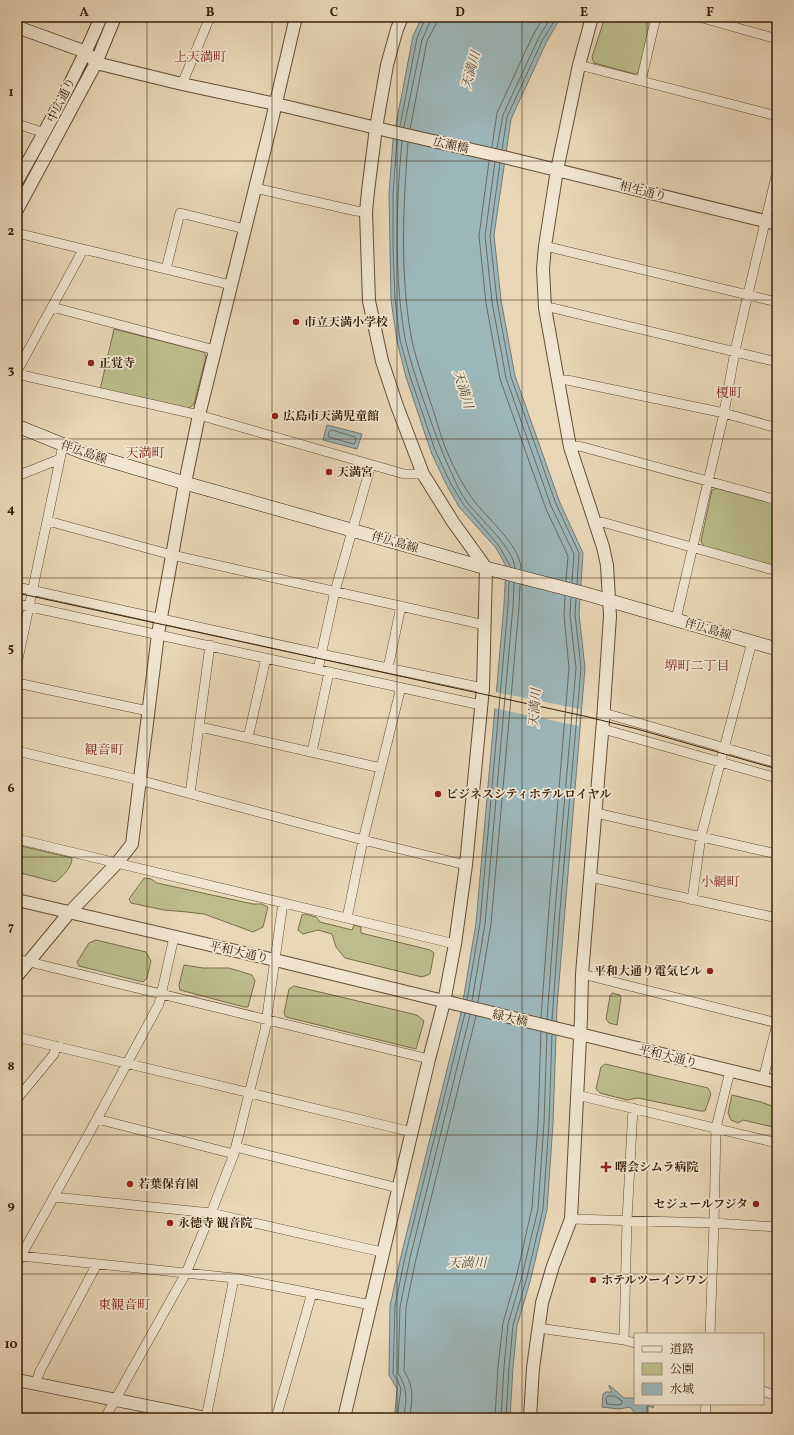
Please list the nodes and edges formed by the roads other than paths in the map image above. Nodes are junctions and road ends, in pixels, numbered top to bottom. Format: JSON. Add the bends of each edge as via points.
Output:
{"nodes":[{"id":1,"x":101,"y":17,"type":"edge"},
{"id":2,"x":115,"y":17,"type":"edge"},
{"id":3,"x":210,"y":17,"type":"edge"},
{"id":4,"x":296,"y":17,"type":"edge"},
{"id":5,"x":402,"y":17,"type":"edge"},
{"id":6,"x":592,"y":17,"type":"edge"},
{"id":7,"x":656,"y":17,"type":"edge"},
{"id":8,"x":699,"y":17,"type":"edge"},
{"id":9,"x":17,"y":27,"type":"edge"},
{"id":10,"x":777,"y":39,"type":"edge"},
{"id":11,"x":86,"y":52,"type":"junction"},
{"id":12,"x":96,"y":63,"type":"junction"},
{"id":13,"x":579,"y":65,"type":"junction"},
{"id":14,"x":641,"y":81,"type":"junction"},
{"id":15,"x":182,"y":84,"type":"junction"},
{"id":16,"x":276,"y":104,"type":"junction"},
{"id":17,"x":777,"y":116,"type":"edge"},
{"id":18,"x":17,"y":124,"type":"edge"},
{"id":19,"x":376,"y":128,"type":"junction"},
{"id":20,"x":45,"y":132,"type":"junction"},
{"id":21,"x":508,"y":158,"type":"joint"},
{"id":22,"x":557,"y":170,"type":"junction"},
{"id":23,"x":777,"y":172,"type":"edge"},
{"id":24,"x":17,"y":181,"type":"edge"},
{"id":25,"x":255,"y":188,"type":"junction"},
{"id":26,"x":17,"y":210,"type":"edge"},
{"id":27,"x":366,"y":212,"type":"junction"},
{"id":28,"x":765,"y":220,"type":"junction"},
{"id":29,"x":777,"y":224,"type":"edge"},
{"id":30,"x":245,"y":229,"type":"junction"},
{"id":31,"x":17,"y":233,"type":"edge"},
{"id":32,"x":545,"y":246,"type":"junction"},
{"id":33,"x":84,"y":250,"type":"junction"},
{"id":34,"x":166,"y":269,"type":"junction"},
{"id":35,"x":231,"y":285,"type":"junction"},
{"id":36,"x":748,"y":294,"type":"junction"},
{"id":37,"x":777,"y":302,"type":"edge"},
{"id":38,"x":52,"y":307,"type":"junction"},
{"id":39,"x":545,"y":308,"type":"junction"},
{"id":40,"x":215,"y":350,"type":"junction"},
{"id":41,"x":735,"y":351,"type":"junction"},
{"id":42,"x":777,"y":362,"type":"edge"},
{"id":43,"x":17,"y":373,"type":"edge"},
{"id":44,"x":557,"y":380,"type":"junction"},
{"id":45,"x":724,"y":413,"type":"junction"},
{"id":46,"x":199,"y":416,"type":"junction"},
{"id":47,"x":17,"y":426,"type":"edge"},
{"id":48,"x":777,"y":428,"type":"edge"},
{"id":49,"x":63,"y":445,"type":"junction"},
{"id":50,"x":570,"y":447,"type":"junction"},
{"id":51,"x":60,"y":459,"type":"junction"},
{"id":52,"x":371,"y":465,"type":"junction"},
{"id":53,"x":424,"y":474,"type":"junction"},
{"id":54,"x":17,"y":476,"type":"edge"},
{"id":55,"x":707,"y":481,"type":"junction"},
{"id":56,"x":185,"y":483,"type":"junction"},
{"id":57,"x":777,"y":500,"type":"edge"},
{"id":58,"x":48,"y":521,"type":"junction"},
{"id":59,"x":594,"y":524,"type":"junction"},
{"id":60,"x":352,"y":530,"type":"junction"},
{"id":61,"x":693,"y":547,"type":"junction"},
{"id":62,"x":172,"y":555,"type":"junction"},
{"id":63,"x":486,"y":568,"type":"junction"},
{"id":64,"x":777,"y":571,"type":"edge"},
{"id":65,"x":17,"y":587,"type":"edge"},
{"id":66,"x":33,"y":590,"type":"junction"},
{"id":67,"x":335,"y":591,"type":"junction"},
{"id":68,"x":609,"y":601,"type":"junction"},
{"id":69,"x":17,"y":604,"type":"edge"},
{"id":70,"x":29,"y":606,"type":"junction"},
{"id":71,"x":401,"y":606,"type":"junction"},
{"id":72,"x":161,"y":618,"type":"junction"},
{"id":73,"x":676,"y":620,"type":"junction"},
{"id":74,"x":485,"y":625,"type":"junction"},
{"id":75,"x":158,"y":634,"type":"junction"},
{"id":76,"x":752,"y":642,"type":"junction"},
{"id":77,"x":210,"y":645,"type":"junction"},
{"id":78,"x":777,"y":649,"type":"edge"},
{"id":79,"x":321,"y":654,"type":"junction"},
{"id":80,"x":266,"y":658,"type":"junction"},
{"id":81,"x":17,"y":664,"type":"edge"},
{"id":82,"x":388,"y":668,"type":"junction"},
{"id":83,"x":318,"y":669,"type":"junction"},
{"id":84,"x":329,"y":672,"type":"junction"},
{"id":85,"x":17,"y":683,"type":"edge"},
{"id":86,"x":401,"y":687,"type":"junction"},
{"id":87,"x":483,"y":688,"type":"junction"},
{"id":88,"x":481,"y":705,"type":"junction"},
{"id":89,"x":148,"y":711,"type":"junction"},
{"id":90,"x":604,"y":713,"type":"junction"},
{"id":91,"x":200,"y":727,"type":"junction"},
{"id":92,"x":602,"y":729,"type":"junction"},
{"id":93,"x":248,"y":738,"type":"junction"},
{"id":94,"x":723,"y":747,"type":"junction"},
{"id":95,"x":17,"y":751,"type":"edge"},
{"id":96,"x":312,"y":752,"type":"junction"},
{"id":97,"x":719,"y":762,"type":"junction"},
{"id":98,"x":777,"y":763,"type":"edge"},
{"id":99,"x":381,"y":768,"type":"junction"},
{"id":100,"x":777,"y":778,"type":"edge"},
{"id":101,"x":139,"y":780,"type":"junction"},
{"id":102,"x":190,"y":794,"type":"junction"},
{"id":103,"x":596,"y":813,"type":"junction"},
{"id":104,"x":701,"y":836,"type":"junction"},
{"id":105,"x":17,"y":839,"type":"edge"},
{"id":106,"x":363,"y":840,"type":"junction"},
{"id":107,"x":777,"y":854,"type":"edge"},
{"id":108,"x":117,"y":863,"type":"junction"},
{"id":109,"x":466,"y":865,"type":"junction"},
{"id":110,"x":590,"y":876,"type":"junction"},
{"id":111,"x":17,"y":900,"type":"edge"},
{"id":112,"x":692,"y":900,"type":"junction"},
{"id":113,"x":283,"y":903,"type":"junction"},
{"id":114,"x":69,"y":913,"type":"junction"},
{"id":115,"x":347,"y":918,"type":"junction"},
{"id":116,"x":777,"y":918,"type":"edge"},
{"id":117,"x":174,"y":937,"type":"junction"},
{"id":118,"x":455,"y":944,"type":"junction"},
{"id":119,"x":23,"y":960,"type":"edge"},
{"id":120,"x":275,"y":960,"type":"junction"},
{"id":121,"x":582,"y":974,"type":"junction"},
{"id":122,"x":17,"y":976,"type":"edge"},
{"id":123,"x":162,"y":994,"type":"junction"},
{"id":124,"x":444,"y":1002,"type":"junction"},
{"id":125,"x":461,"y":1006,"type":"joint"},
{"id":126,"x":266,"y":1019,"type":"junction"},
{"id":127,"x":777,"y":1024,"type":"edge"},
{"id":128,"x":558,"y":1030,"type":"joint"},
{"id":129,"x":579,"y":1034,"type":"junction"},
{"id":130,"x":17,"y":1037,"type":"edge"},
{"id":131,"x":56,"y":1046,"type":"junction"},
{"id":132,"x":429,"y":1058,"type":"junction"},
{"id":133,"x":127,"y":1063,"type":"junction"},
{"id":134,"x":730,"y":1071,"type":"junction"},
{"id":135,"x":763,"y":1079,"type":"junction"},
{"id":136,"x":777,"y":1082,"type":"edge"},
{"id":137,"x":249,"y":1092,"type":"junction"},
{"id":138,"x":577,"y":1095,"type":"junction"},
{"id":139,"x":17,"y":1099,"type":"edge"},
{"id":140,"x":633,"y":1108,"type":"junction"},
{"id":141,"x":97,"y":1119,"type":"junction"},
{"id":142,"x":716,"y":1128,"type":"junction"},
{"id":143,"x":412,"y":1132,"type":"junction"},
{"id":144,"x":777,"y":1142,"type":"edge"},
{"id":145,"x":235,"y":1151,"type":"junction"},
{"id":146,"x":398,"y":1188,"type":"junction"},
{"id":147,"x":54,"y":1197,"type":"junction"},
{"id":148,"x":211,"y":1213,"type":"junction"},
{"id":149,"x":571,"y":1219,"type":"junction"},
{"id":150,"x":627,"y":1220,"type":"junction"},
{"id":151,"x":714,"y":1223,"type":"junction"},
{"id":152,"x":777,"y":1227,"type":"edge"},
{"id":153,"x":382,"y":1252,"type":"junction"},
{"id":154,"x":18,"y":1258,"type":"edge"},
{"id":155,"x":97,"y":1264,"type":"junction"},
{"id":156,"x":186,"y":1273,"type":"junction"},
{"id":157,"x":234,"y":1278,"type":"junction"},
{"id":158,"x":312,"y":1293,"type":"junction"},
{"id":159,"x":371,"y":1305,"type":"junction"},
{"id":160,"x":538,"y":1328,"type":"junction"},
{"id":161,"x":710,"y":1333,"type":"edge"},
{"id":162,"x":624,"y":1340,"type":"junction"},
{"id":163,"x":634,"y":1343,"type":"edge"},
{"id":164,"x":17,"y":1380,"type":"edge"},
{"id":165,"x":35,"y":1384,"type":"junction"},
{"id":166,"x":764,"y":1391,"type":"edge"},
{"id":167,"x":777,"y":1396,"type":"edge"},
{"id":168,"x":115,"y":1400,"type":"junction"},
{"id":169,"x":706,"y":1405,"type":"edge"},
{"id":170,"x":105,"y":1418,"type":"edge"},
{"id":171,"x":206,"y":1418,"type":"edge"},
{"id":172,"x":276,"y":1418,"type":"edge"},
{"id":173,"x":344,"y":1418,"type":"edge"},
{"id":174,"x":530,"y":1418,"type":"edge"},
{"id":175,"x":705,"y":1418,"type":"edge"}],
"edges":[{"from":1,"to":11,"type":"street","name":"中広通り"},
{"from":2,"to":12,"type":"street"},
{"from":3,"to":15,"type":"street"},
{"from":4,"to":16,"type":"street"},
{"from":5,"to":19,"type":"street","via":[[387,65]]},
{"from":6,"to":13,"type":"street"},
{"from":7,"to":14,"type":"street"},
{"from":8,"to":10,"type":"street"},
{"from":9,"to":11,"type":"street"},
{"from":11,"to":12,"type":"street"},
{"from":11,"to":20,"type":"street","name":"中広通り"},
{"from":12,"to":15,"type":"street","name":"広瀬橋"},
{"from":12,"to":26,"type":"street"},
{"from":13,"to":14,"type":"street"},
{"from":13,"to":22,"type":"street"},
{"from":14,"to":17,"type":"street"},
{"from":15,"to":16,"type":"street","name":"広瀬橋"},
{"from":16,"to":19,"type":"street","name":"広瀬橋"},
{"from":16,"to":25,"type":"street"},
{"from":18,"to":20,"type":"street"},
{"from":19,"to":21,"type":"street","name":"広瀬橋"},
{"from":19,"to":27,"type":"street"},
{"from":20,"to":24,"type":"street","name":"中広通り"},
{"from":21,"to":22,"type":"street","name":"相生通り"},
{"from":22,"to":28,"type":"street","name":"相生通り"},
{"from":22,"to":32,"type":"street"},
{"from":23,"to":28,"type":"street"},
{"from":25,"to":27,"type":"street"},
{"from":25,"to":30,"type":"street"},
{"from":27,"to":53,"type":"street","via":[[369,301],[375,335],[397,406]]},
{"from":28,"to":29,"type":"street","name":"相生通り"},
{"from":28,"to":36,"type":"street"},
{"from":30,"to":34,"type":"street","via":[[180,213]]},
{"from":30,"to":35,"type":"street"},
{"from":31,"to":33,"type":"street"},
{"from":32,"to":36,"type":"street"},
{"from":32,"to":39,"type":"street"},
{"from":33,"to":34,"type":"street"},
{"from":33,"to":38,"type":"street"},
{"from":34,"to":35,"type":"street"},
{"from":35,"to":40,"type":"street"},
{"from":36,"to":37,"type":"street"},
{"from":36,"to":41,"type":"street"},
{"from":38,"to":40,"type":"street"},
{"from":38,"to":43,"type":"street"},
{"from":39,"to":41,"type":"street"},
{"from":39,"to":44,"type":"street"},
{"from":40,"to":46,"type":"street"},
{"from":41,"to":42,"type":"street"},
{"from":41,"to":45,"type":"street"},
{"from":43,"to":46,"type":"street"},
{"from":44,"to":45,"type":"street"},
{"from":44,"to":50,"type":"street"},
{"from":45,"to":48,"type":"street"},
{"from":45,"to":55,"type":"street"},
{"from":46,"to":52,"type":"street"},
{"from":46,"to":56,"type":"street"},
{"from":47,"to":49,"type":"main road","name":"伴広島線"},
{"from":49,"to":51,"type":"street"},
{"from":49,"to":56,"type":"main road","name":"伴広島線"},
{"from":50,"to":55,"type":"street","via":[[579,446]]},
{"from":50,"to":59,"type":"street"},
{"from":51,"to":54,"type":"street"},
{"from":51,"to":58,"type":"street"},
{"from":52,"to":53,"type":"street","via":[[404,474]]},
{"from":52,"to":60,"type":"street"},
{"from":53,"to":63,"type":"street","via":[[453,522]]},
{"from":55,"to":57,"type":"street"},
{"from":55,"to":61,"type":"street"},
{"from":56,"to":60,"type":"main road","name":"伴広島線"},
{"from":56,"to":62,"type":"street"},
{"from":58,"to":62,"type":"street"},
{"from":58,"to":66,"type":"street"},
{"from":59,"to":61,"type":"street","via":[[602,522]]},
{"from":59,"to":68,"type":"street","via":[[607,565]]},
{"from":60,"to":63,"type":"main road","name":"伴広島線"},
{"from":60,"to":67,"type":"street"},
{"from":61,"to":64,"type":"street"},
{"from":61,"to":73,"type":"street"},
{"from":62,"to":67,"type":"street"},
{"from":62,"to":72,"type":"street"},
{"from":63,"to":68,"type":"main road","name":"伴広島線"},
{"from":63,"to":74,"type":"street"},
{"from":65,"to":66,"type":"street"},
{"from":66,"to":70,"type":"street"},
{"from":66,"to":72,"type":"street"},
{"from":67,"to":71,"type":"street"},
{"from":67,"to":79,"type":"street"},
{"from":68,"to":73,"type":"main road","name":"伴広島線"},
{"from":68,"to":90,"type":"street"},
{"from":69,"to":70,"type":"street"},
{"from":70,"to":75,"type":"street"},
{"from":70,"to":81,"type":"street"},
{"from":71,"to":74,"type":"street"},
{"from":71,"to":82,"type":"street"},
{"from":72,"to":75,"type":"street"},
{"from":72,"to":79,"type":"street"},
{"from":73,"to":76,"type":"main road","name":"伴広島線"},
{"from":74,"to":87,"type":"street"},
{"from":75,"to":77,"type":"street"},
{"from":75,"to":89,"type":"street"},
{"from":76,"to":78,"type":"main road","name":"伴広島線"},
{"from":76,"to":94,"type":"street"},
{"from":77,"to":80,"type":"street"},
{"from":77,"to":91,"type":"street"},
{"from":79,"to":82,"type":"street"},
{"from":79,"to":83,"type":"street"},
{"from":80,"to":83,"type":"street"},
{"from":80,"to":93,"type":"street"},
{"from":82,"to":87,"type":"street"},
{"from":83,"to":84,"type":"street"},
{"from":84,"to":86,"type":"street"},
{"from":84,"to":96,"type":"street"},
{"from":85,"to":89,"type":"street"},
{"from":86,"to":88,"type":"street"},
{"from":86,"to":99,"type":"street"},
{"from":87,"to":88,"type":"street"},
{"from":88,"to":109,"type":"street"},
{"from":89,"to":101,"type":"street"},
{"from":90,"to":92,"type":"street"},
{"from":90,"to":94,"type":"street"},
{"from":91,"to":93,"type":"street"},
{"from":91,"to":102,"type":"street"},
{"from":92,"to":97,"type":"street"},
{"from":92,"to":103,"type":"street"},
{"from":93,"to":96,"type":"street"},
{"from":94,"to":97,"type":"street"},
{"from":94,"to":98,"type":"street"},
{"from":95,"to":101,"type":"street"},
{"from":96,"to":99,"type":"street"},
{"from":97,"to":100,"type":"street"},
{"from":97,"to":104,"type":"street"},
{"from":99,"to":106,"type":"street"},
{"from":101,"to":102,"type":"street"},
{"from":101,"to":108,"type":"street","via":[[132,844]]},
{"from":102,"to":106,"type":"street"},
{"from":103,"to":104,"type":"street"},
{"from":103,"to":110,"type":"street"},
{"from":104,"to":107,"type":"street"},
{"from":104,"to":112,"type":"street"},
{"from":105,"to":108,"type":"street"},
{"from":106,"to":109,"type":"street"},
{"from":106,"to":115,"type":"street"},
{"from":108,"to":113,"type":"street"},
{"from":108,"to":114,"type":"street"},
{"from":109,"to":118,"type":"street"},
{"from":110,"to":112,"type":"street"},
{"from":110,"to":121,"type":"street"},
{"from":111,"to":114,"type":"street","name":"平和大通り"},
{"from":112,"to":116,"type":"street"},
{"from":113,"to":115,"type":"street"},
{"from":113,"to":120,"type":"street"},
{"from":114,"to":117,"type":"street","name":"平和大通り"},
{"from":114,"to":119,"type":"street"},
{"from":115,"to":118,"type":"street"},
{"from":117,"to":120,"type":"street","name":"平和大通り"},
{"from":117,"to":123,"type":"street"},
{"from":118,"to":124,"type":"street"},
{"from":119,"to":122,"type":"street"},
{"from":119,"to":123,"type":"street"},
{"from":120,"to":124,"type":"street","name":"平和大通り"},
{"from":120,"to":126,"type":"street"},
{"from":121,"to":127,"type":"street"},
{"from":121,"to":129,"type":"street"},
{"from":123,"to":126,"type":"street"},
{"from":123,"to":133,"type":"street"},
{"from":124,"to":125,"type":"street","name":"平和大通り"},
{"from":124,"to":132,"type":"street"},
{"from":125,"to":128,"type":"street","name":"緑大橋"},
{"from":126,"to":132,"type":"street"},
{"from":126,"to":137,"type":"street"},
{"from":127,"to":135,"type":"street"},
{"from":128,"to":129,"type":"street","name":"平和大通り"},
{"from":129,"to":134,"type":"street","name":"平和大通り"},
{"from":129,"to":138,"type":"street"},
{"from":130,"to":131,"type":"street"},
{"from":131,"to":133,"type":"street"},
{"from":131,"to":139,"type":"street","via":[[54,1054]]},
{"from":132,"to":143,"type":"street"},
{"from":133,"to":137,"type":"street"},
{"from":133,"to":141,"type":"street"},
{"from":134,"to":135,"type":"street","name":"平和大通り"},
{"from":134,"to":142,"type":"street"},
{"from":135,"to":136,"type":"street","name":"平和大通り"},
{"from":137,"to":143,"type":"street"},
{"from":137,"to":145,"type":"street"},
{"from":138,"to":140,"type":"street"},
{"from":138,"to":149,"type":"street"},
{"from":140,"to":142,"type":"street"},
{"from":140,"to":150,"type":"street"},
{"from":141,"to":145,"type":"street"},
{"from":141,"to":147,"type":"street"},
{"from":142,"to":144,"type":"street"},
{"from":142,"to":151,"type":"street"},
{"from":143,"to":146,"type":"street"},
{"from":145,"to":146,"type":"street"},
{"from":145,"to":148,"type":"street"},
{"from":146,"to":153,"type":"street"},
{"from":147,"to":148,"type":"street"},
{"from":147,"to":154,"type":"street"},
{"from":148,"to":153,"type":"street"},
{"from":148,"to":156,"type":"street"},
{"from":149,"to":150,"type":"street"},
{"from":149,"to":160,"type":"street","via":[[553,1266]]},
{"from":150,"to":151,"type":"street"},
{"from":150,"to":162,"type":"street"},
{"from":151,"to":152,"type":"street"},
{"from":151,"to":161,"type":"street"},
{"from":153,"to":159,"type":"street"},
{"from":154,"to":155,"type":"street"},
{"from":155,"to":156,"type":"street"},
{"from":155,"to":165,"type":"street"},
{"from":156,"to":157,"type":"street"},
{"from":156,"to":168,"type":"street"},
{"from":157,"to":158,"type":"street"},
{"from":157,"to":171,"type":"street"},
{"from":158,"to":159,"type":"street"},
{"from":158,"to":172,"type":"street"},
{"from":159,"to":173,"type":"street"},
{"from":160,"to":162,"type":"street"},
{"from":160,"to":174,"type":"street"},
{"from":162,"to":163,"type":"street"},
{"from":164,"to":165,"type":"street"},
{"from":165,"to":168,"type":"street"},
{"from":166,"to":167,"type":"street"},
{"from":168,"to":170,"type":"street"},
{"from":168,"to":171,"type":"street"},
{"from":169,"to":175,"type":"street"}]}
